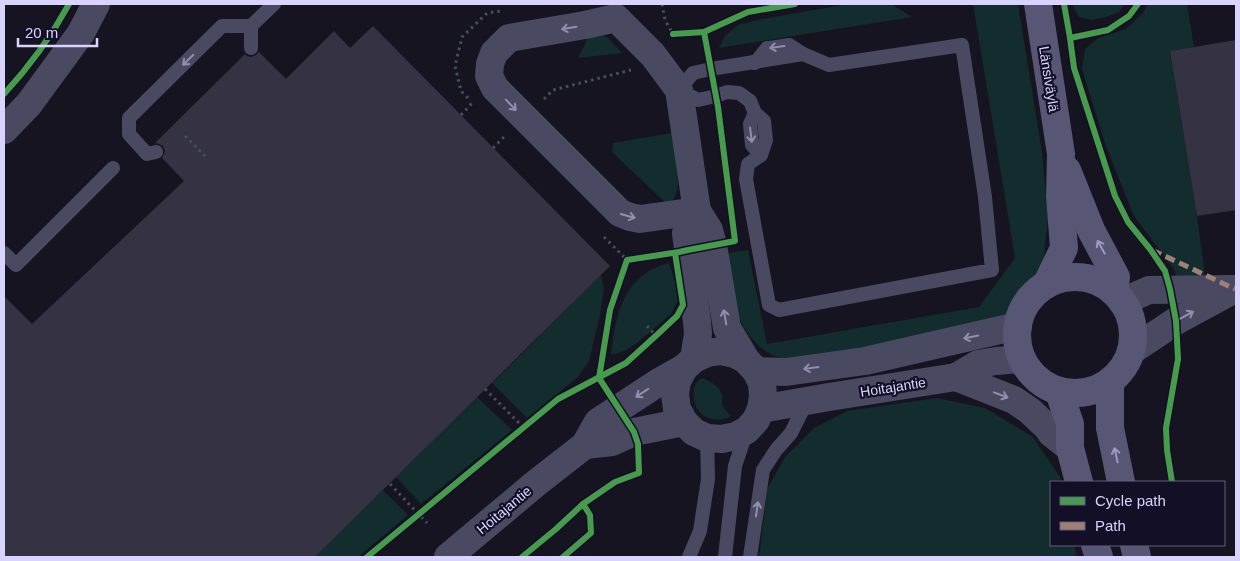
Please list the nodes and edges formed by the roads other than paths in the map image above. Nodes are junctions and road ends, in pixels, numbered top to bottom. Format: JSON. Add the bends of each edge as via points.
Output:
{"nodes":[{"id":1,"x":96,"y":4,"type":"edge"},
{"id":2,"x":274,"y":4,"type":"edge"},
{"id":3,"x":1038,"y":4,"type":"edge"},
{"id":4,"x":251,"y":26,"type":"junction"},
{"id":5,"x":251,"y":48,"type":"dead end"},
{"id":6,"x":679,"y":90,"type":"junction"},
{"id":7,"x":4,"y":130,"type":"edge"},
{"id":8,"x":156,"y":152,"type":"dead end"},
{"id":9,"x":1061,"y":154,"type":"junction"},
{"id":10,"x":113,"y":168,"type":"dead end"},
{"id":11,"x":697,"y":211,"type":"junction"},
{"id":12,"x":4,"y":253,"type":"edge"},
{"id":13,"x":1046,"y":285,"type":"junction"},
{"id":14,"x":1118,"y":297,"type":"junction"},
{"id":15,"x":1018,"y":326,"type":"junction"},
{"id":16,"x":1131,"y":351,"type":"junction"},
{"id":17,"x":1022,"y":359,"type":"junction"},
{"id":18,"x":689,"y":364,"type":"junction"},
{"id":19,"x":751,"y":366,"type":"junction"},
{"id":20,"x":956,"y":377,"type":"junction"},
{"id":21,"x":1110,"y":382,"type":"junction"},
{"id":22,"x":1059,"y":392,"type":"junction"},
{"id":23,"x":807,"y":401,"type":"junction"},
{"id":24,"x":754,"y":419,"type":"junction"},
{"id":25,"x":684,"y":422,"type":"junction"},
{"id":26,"x":707,"y":438,"type":"junction"},
{"id":27,"x":585,"y":445,"type":"junction"},
{"id":28,"x":1070,"y":448,"type":"junction"},
{"id":29,"x":1079,"y":481,"type":"edge"},
{"id":30,"x":1121,"y":481,"type":"edge"},
{"id":31,"x":448,"y":557,"type":"edge"},
{"id":32,"x":689,"y":557,"type":"edge"},
{"id":33,"x":725,"y":557,"type":"edge"},
{"id":34,"x":750,"y":557,"type":"edge"}],
"edges":[{"from":1,"to":7,"type":"street","via":[[81,33],[28,104]]},
{"from":2,"to":4,"type":"lane"},
{"from":3,"to":9,"type":"main road","name":"Länsiväylä"},
{"from":4,"to":5,"type":"lane"},
{"from":4,"to":8,"type":"lane","one_way":true,"via":[[222,26],[130,118],[129,134],[147,154]]},
{"from":6,"to":6,"type":"lane","one_way":true,"via":[[698,100],[727,92],[739,93],[750,101],[754,113],[750,124],[752,145],[761,155],[748,164],[746,179],[769,305],[779,310],[992,270],[985,197],[962,45],[829,65],[803,54],[694,73]]},
{"from":6,"to":11,"type":"street"},
{"from":6,"to":11,"type":"street","one_way":true,"via":[[653,55],[616,18],[509,38],[494,52],[490,64],[489,76],[495,88],[620,213],[640,219]]},
{"from":9,"to":13,"type":"main road","name":"Länsiväylä","via":[[1064,248]]},
{"from":14,"to":9,"type":"main road","name":"Länsiväylä","one_way":true,"via":[[1116,276],[1091,230]]},
{"from":10,"to":12,"type":"lane","via":[[16,265]]},
{"from":11,"to":18,"type":"street","via":[[686,233],[698,334]]},
{"from":19,"to":11,"type":"street","one_way":true,"via":[[727,328],[713,245],[709,230]]},
{"from":13,"to":14,"type":"main road","via":[[1057,280],[1080,278],[1103,285]]},
{"from":13,"to":15,"type":"main road","via":[[1027,302]]},
{"from":14,"to":16,"type":"main road","via":[[1129,313],[1133,338]]},
{"from":16,"to":14,"type":"street","one_way":true,"via":[[1235,288],[1149,290]]},
{"from":15,"to":17,"type":"main road"},
{"from":15,"to":19,"type":"street","one_way":true,"via":[[865,360],[786,372]]},
{"from":16,"to":21,"type":"main road","via":[[1126,363]]},
{"from":17,"to":20,"type":"street","name":"Hoitajantie","via":[[978,364]]},
{"from":17,"to":22,"type":"main road","via":[[1036,379]]},
{"from":18,"to":19,"type":"street","via":[[707,353],[721,351],[735,354]]},
{"from":18,"to":25,"type":"street","via":[[677,381],[675,394],[677,409]]},
{"from":18,"to":27,"type":"street","name":"Hoitajantie","one_way":true,"via":[[598,422]]},
{"from":19,"to":24,"type":"street","via":[[762,383],[764,396]]},
{"from":20,"to":23,"type":"street","name":"Hoitajantie"},
{"from":20,"to":28,"type":"street","one_way":true,"via":[[1014,400]]},
{"from":21,"to":22,"type":"main road","via":[[1084,392]]},
{"from":30,"to":21,"type":"main road","one_way":true,"via":[[1110,428]]},
{"from":22,"to":28,"type":"main road","via":[[1070,424]]},
{"from":23,"to":24,"type":"street","name":"Hoitajantie"},
{"from":34,"to":23,"type":"lane","one_way":true,"via":[[762,470],[791,433]]},
{"from":24,"to":26,"type":"street","via":[[736,436],[722,440]]},
{"from":24,"to":33,"type":"lane","via":[[734,466]]},
{"from":25,"to":26,"type":"street"},
{"from":25,"to":27,"type":"street","via":[[634,432],[612,442]]},
{"from":26,"to":32,"type":"lane","via":[[708,479],[700,531]]},
{"from":27,"to":31,"type":"street","name":"Hoitajantie"},
{"from":28,"to":29,"type":"main road"}]}
